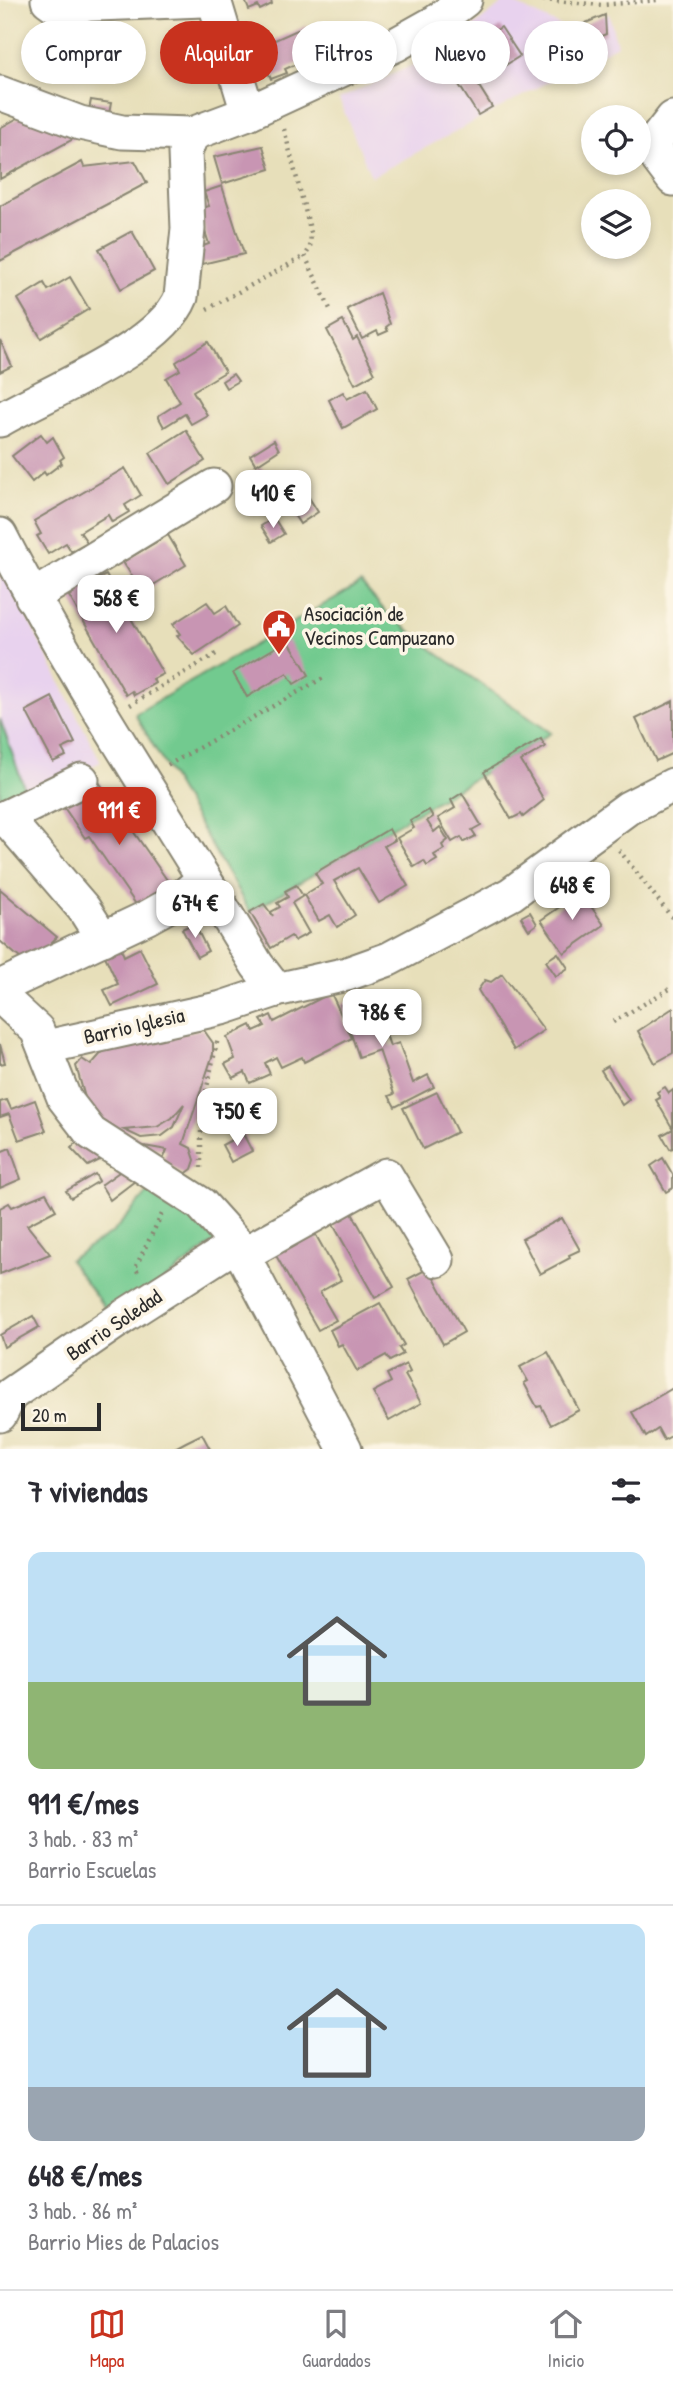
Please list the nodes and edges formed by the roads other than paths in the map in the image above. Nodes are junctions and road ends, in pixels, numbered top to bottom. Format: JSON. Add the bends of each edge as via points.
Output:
{"nodes":[{"id":1,"x":48,"y":0,"type":"edge"},
{"id":2,"x":204,"y":0,"type":"edge"},
{"id":3,"x":214,"y":0,"type":"edge"},
{"id":4,"x":465,"y":0,"type":"edge"},
{"id":5,"x":0,"y":93,"type":"edge"},
{"id":6,"x":262,"y":106,"type":"junction"},
{"id":7,"x":673,"y":118,"type":"edge"},
{"id":8,"x":192,"y":134,"type":"junction"},
{"id":9,"x":673,"y":179,"type":"edge"},
{"id":10,"x":0,"y":420,"type":"edge"},
{"id":11,"x":214,"y":486,"type":"dead end"},
{"id":12,"x":0,"y":535,"type":"edge"},
{"id":13,"x":32,"y":597,"type":"junction"},
{"id":14,"x":82,"y":780,"type":"dead end"},
{"id":15,"x":673,"y":785,"type":"edge"},
{"id":16,"x":2,"y":818,"type":"edge"},
{"id":17,"x":204,"y":879,"type":"junction"},
{"id":18,"x":103,"y":939,"type":"junction"},
{"id":19,"x":0,"y":987,"type":"edge"},
{"id":20,"x":276,"y":990,"type":"junction"},
{"id":21,"x":0,"y":996,"type":"edge"},
{"id":22,"x":46,"y":1046,"type":"junction"},
{"id":23,"x":239,"y":1250,"type":"junction"},
{"id":24,"x":437,"y":1260,"type":"dead end"},
{"id":25,"x":0,"y":1415,"type":"edge"},
{"id":26,"x":345,"y":1449,"type":"edge"}],
"edges":[{"from":1,"to":2,"type":"street","via":[[55,5]]},
{"from":3,"to":6,"type":"street"},
{"from":4,"to":6,"type":"street","via":[[436,23],[395,45]]},
{"from":5,"to":8,"type":"street","via":[[111,130]]},
{"from":6,"to":8,"type":"street"},
{"from":7,"to":9,"type":"street","via":[[655,141],[658,159]]},
{"from":8,"to":10,"type":"street","via":[[184,152],[188,229],[177,307],[137,345]]},
{"from":11,"to":13,"type":"street"},
{"from":12,"to":13,"type":"street"},
{"from":13,"to":17,"type":"street"},
{"from":14,"to":16,"type":"street"},
{"from":15,"to":20,"type":"street","name":"Barrio Iglesia","via":[[628,808],[511,894],[389,959],[347,975]]},
{"from":16,"to":18,"type":"street","via":[[84,909]]},
{"from":17,"to":18,"type":"street","via":[[164,909]]},
{"from":17,"to":20,"type":"street"},
{"from":18,"to":19,"type":"street"},
{"from":20,"to":22,"type":"street","name":"Barrio Iglesia","via":[[222,1008]]},
{"from":21,"to":22,"type":"street","via":[[26,1017]]},
{"from":22,"to":23,"type":"street","via":[[64,1098],[91,1133],[187,1196]]},
{"from":23,"to":24,"type":"street","name":"Barrio Soledad","via":[[386,1175]]},
{"from":23,"to":25,"type":"street","name":"Barrio Soledad","via":[[154,1297],[10,1395]]},
{"from":23,"to":26,"type":"street"}]}
